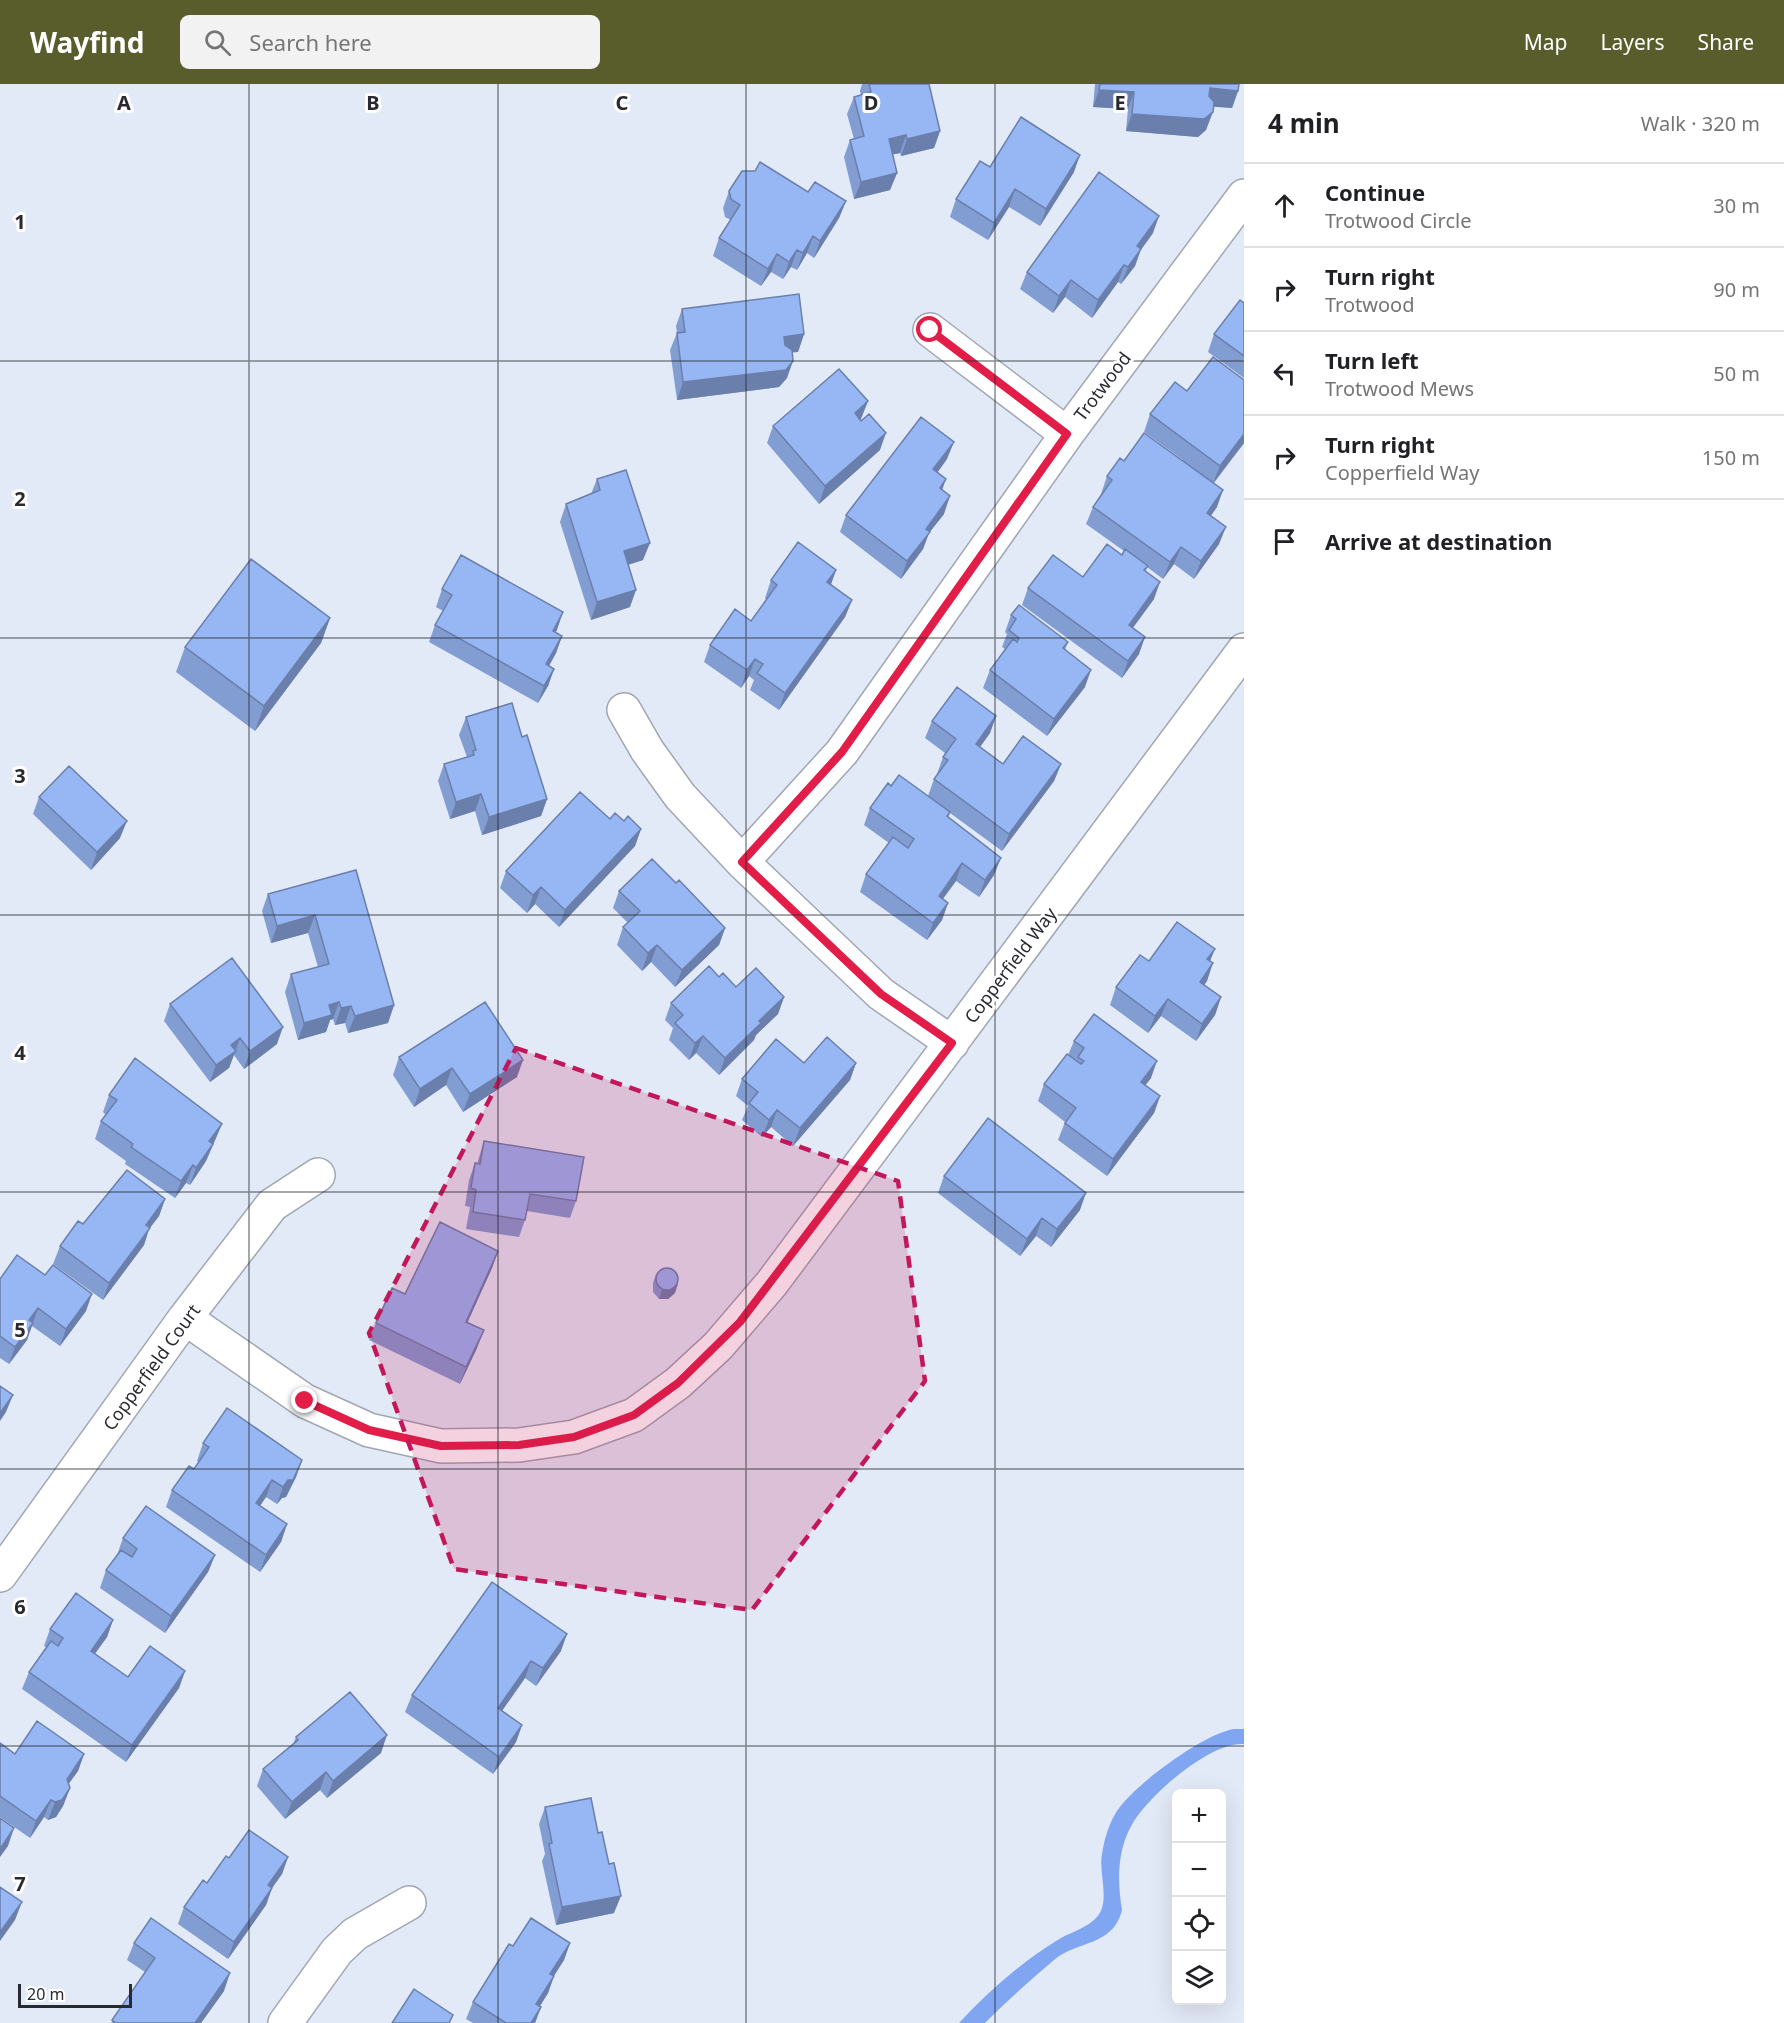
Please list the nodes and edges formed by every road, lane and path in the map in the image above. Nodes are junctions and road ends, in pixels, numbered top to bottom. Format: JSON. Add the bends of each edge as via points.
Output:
{"nodes":[{"id":1,"x":1244,"y":196,"type":"edge"},
{"id":2,"x":930,"y":330,"type":"dead end"},
{"id":3,"x":1067,"y":434,"type":"junction"},
{"id":4,"x":1244,"y":650,"type":"edge"},
{"id":5,"x":624,"y":710,"type":"dead end"},
{"id":6,"x":742,"y":862,"type":"junction"},
{"id":7,"x":952,"y":1043,"type":"junction"},
{"id":8,"x":318,"y":1175,"type":"dead end"},
{"id":9,"x":185,"y":1318,"type":"junction"},
{"id":10,"x":0,"y":1575,"type":"edge"},
{"id":11,"x":409,"y":1903,"type":"dead end"},
{"id":12,"x":285,"y":2023,"type":"edge"}],
"edges":[{"from":1,"to":3,"type":"street","name":"Trotwood"},
{"from":2,"to":3,"type":"street"},
{"from":3,"to":6,"type":"street","name":"Trotwood","via":[[842,752]]},
{"from":4,"to":7,"type":"street","name":"Copperfield Way"},
{"from":5,"to":6,"type":"street","via":[[646,750],[680,796]]},
{"from":6,"to":7,"type":"street","via":[[881,994]]},
{"from":7,"to":9,"type":"street","name":"Copperfield Way","via":[[772,1283],[718,1347],[634,1415],[584,1433],[519,1445],[441,1446],[369,1430],[305,1401]]},
{"from":8,"to":9,"type":"street","name":"Copperfield Court","via":[[272,1205]]},
{"from":9,"to":10,"type":"street","name":"Copperfield Court"},
{"from":11,"to":12,"type":"street","via":[[355,1934],[337,1951]]}]}
